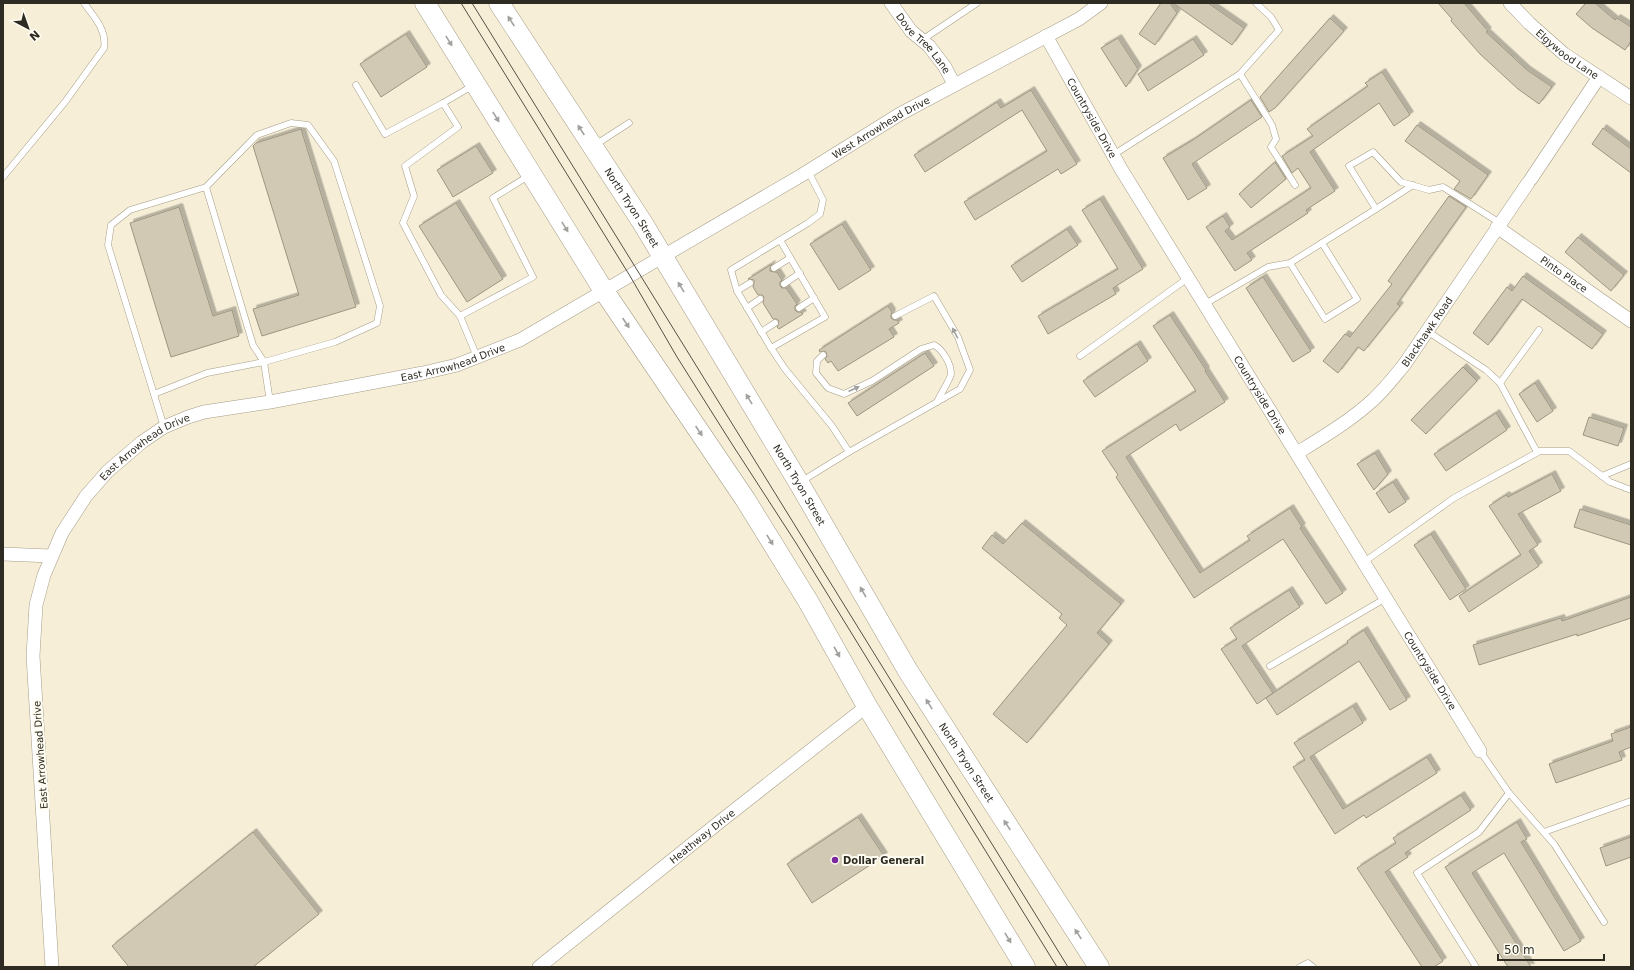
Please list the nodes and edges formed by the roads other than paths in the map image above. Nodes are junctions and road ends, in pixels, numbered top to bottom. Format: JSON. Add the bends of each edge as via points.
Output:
{"nodes":[{"id":1,"x":84,"y":3,"type":"edge"},
{"id":2,"x":425,"y":3,"type":"edge"},
{"id":3,"x":499,"y":3,"type":"edge"},
{"id":4,"x":891,"y":3,"type":"edge"},
{"id":5,"x":978,"y":3,"type":"edge"},
{"id":6,"x":1101,"y":3,"type":"edge"},
{"id":7,"x":1256,"y":3,"type":"edge"},
{"id":8,"x":1510,"y":3,"type":"edge"},
{"id":9,"x":1046,"y":36,"type":"junction"},
{"id":10,"x":922,"y":40,"type":"junction"},
{"id":11,"x":1240,"y":74,"type":"junction"},
{"id":12,"x":1599,"y":77,"type":"junction"},
{"id":13,"x":475,"y":84,"type":"junction"},
{"id":14,"x":954,"y":84,"type":"junction"},
{"id":15,"x":356,"y":85,"type":"dead end"},
{"id":16,"x":1631,"y":98,"type":"edge"},
{"id":17,"x":443,"y":103,"type":"junction"},
{"id":18,"x":629,"y":124,"type":"dead end"},
{"id":19,"x":592,"y":147,"type":"junction"},
{"id":20,"x":1113,"y":155,"type":"junction"},
{"id":21,"x":808,"y":171,"type":"junction"},
{"id":22,"x":532,"y":174,"type":"junction"},
{"id":23,"x":3,"y":177,"type":"edge"},
{"id":24,"x":1295,"y":185,"type":"dead end"},
{"id":25,"x":1413,"y":185,"type":"junction"},
{"id":26,"x":206,"y":187,"type":"junction"},
{"id":27,"x":1376,"y":209,"type":"junction"},
{"id":28,"x":1498,"y":225,"type":"junction"},
{"id":29,"x":780,"y":240,"type":"junction"},
{"id":30,"x":1322,"y":243,"type":"junction"},
{"id":31,"x":663,"y":257,"type":"junction"},
{"id":32,"x":790,"y":258,"type":"junction"},
{"id":33,"x":1290,"y":263,"type":"junction"},
{"id":34,"x":774,"y":268,"type":"dead end"},
{"id":35,"x":800,"y":274,"type":"junction"},
{"id":36,"x":1188,"y":278,"type":"junction"},
{"id":37,"x":750,"y":283,"type":"dead end"},
{"id":38,"x":784,"y":284,"type":"dead end"},
{"id":39,"x":604,"y":291,"type":"junction"},
{"id":40,"x":737,"y":291,"type":"junction"},
{"id":41,"x":814,"y":298,"type":"junction"},
{"id":42,"x":760,"y":299,"type":"dead end"},
{"id":43,"x":1205,"y":304,"type":"junction"},
{"id":44,"x":747,"y":308,"type":"junction"},
{"id":45,"x":799,"y":308,"type":"dead end"},
{"id":46,"x":460,"y":316,"type":"junction"},
{"id":47,"x":895,"y":316,"type":"dead end"},
{"id":48,"x":1631,"y":322,"type":"edge"},
{"id":49,"x":775,"y":323,"type":"dead end"},
{"id":50,"x":1539,"y":330,"type":"dead end"},
{"id":51,"x":1427,"y":331,"type":"junction"},
{"id":52,"x":761,"y":332,"type":"junction"},
{"id":53,"x":771,"y":348,"type":"junction"},
{"id":54,"x":823,"y":355,"type":"dead end"},
{"id":55,"x":1080,"y":356,"type":"dead end"},
{"id":56,"x":477,"y":357,"type":"junction"},
{"id":57,"x":264,"y":362,"type":"junction"},
{"id":58,"x":1500,"y":384,"type":"junction"},
{"id":59,"x":154,"y":394,"type":"junction"},
{"id":60,"x":270,"y":402,"type":"junction"},
{"id":61,"x":937,"y":402,"type":"junction"},
{"id":62,"x":164,"y":428,"type":"junction"},
{"id":63,"x":849,"y":452,"type":"junction"},
{"id":64,"x":1537,"y":452,"type":"junction"},
{"id":65,"x":1297,"y":454,"type":"junction"},
{"id":66,"x":1631,"y":464,"type":"edge"},
{"id":67,"x":1602,"y":476,"type":"junction"},
{"id":68,"x":799,"y":483,"type":"junction"},
{"id":69,"x":1631,"y":490,"type":"edge"},
{"id":70,"x":3,"y":554,"type":"edge"},
{"id":71,"x":51,"y":556,"type":"junction"},
{"id":72,"x":1364,"y":562,"type":"junction"},
{"id":73,"x":1386,"y":598,"type":"junction"},
{"id":74,"x":1270,"y":666,"type":"dead end"},
{"id":75,"x":867,"y":706,"type":"junction"},
{"id":76,"x":1480,"y":751,"type":"joint"},
{"id":77,"x":1509,"y":793,"type":"junction"},
{"id":78,"x":1631,"y":800,"type":"edge"},
{"id":79,"x":1544,"y":832,"type":"junction"},
{"id":80,"x":1604,"y":922,"type":"dead end"},
{"id":81,"x":52,"y":967,"type":"edge"},
{"id":82,"x":538,"y":967,"type":"edge"},
{"id":83,"x":1025,"y":967,"type":"edge"},
{"id":84,"x":1099,"y":967,"type":"edge"},
{"id":85,"x":1300,"y":967,"type":"edge"},
{"id":86,"x":1313,"y":967,"type":"edge"},
{"id":87,"x":1476,"y":967,"type":"edge"}],
"edges":[{"from":1,"to":23,"type":"lane","via":[[102,29],[104,48],[65,102]]},
{"from":2,"to":13,"type":"main road","one_way":true},
{"from":19,"to":3,"type":"main road","name":"North Tryon Street","one_way":true},
{"from":4,"to":10,"type":"street","name":"Dove Tree Lane","via":[[911,31]]},
{"from":5,"to":10,"type":"lane"},
{"from":6,"to":9,"type":"street","name":"West Arrowhead Drive","via":[[1079,19]]},
{"from":7,"to":11,"type":"lane","via":[[1271,17],[1278,30]]},
{"from":8,"to":12,"type":"street","name":"Elgywood Lane","via":[[1564,54]]},
{"from":9,"to":14,"type":"street","name":"West Arrowhead Drive"},
{"from":9,"to":20,"type":"street","name":"Countryside Drive"},
{"from":10,"to":14,"type":"street","name":"Dove Tree Lane","via":[[945,67]]},
{"from":11,"to":20,"type":"lane"},
{"from":11,"to":24,"type":"lane","via":[[1272,125],[1276,139],[1271,147]]},
{"from":12,"to":16,"type":"street","name":"Elgywood Lane"},
{"from":12,"to":28,"type":"street","name":"Blackhawk Road"},
{"from":13,"to":17,"type":"lane"},
{"from":13,"to":22,"type":"main road","one_way":true},
{"from":14,"to":21,"type":"street","name":"West Arrowhead Drive"},
{"from":15,"to":17,"type":"lane","via":[[385,134]]},
{"from":17,"to":46,"type":"lane","via":[[458,128],[405,166],[414,196],[403,222],[441,295]]},
{"from":18,"to":19,"type":"lane"},
{"from":19,"to":31,"type":"main road","name":"North Tryon Street"},
{"from":20,"to":36,"type":"street","name":"Countryside Drive"},
{"from":21,"to":29,"type":"lane","via":[[823,200],[820,214]]},
{"from":21,"to":31,"type":"street","name":"West Arrowhead Drive"},
{"from":22,"to":39,"type":"main road","one_way":true},
{"from":22,"to":46,"type":"lane","via":[[493,198],[533,277]]},
{"from":25,"to":27,"type":"lane"},
{"from":25,"to":27,"type":"lane","via":[[1402,182],[1373,152],[1349,166]]},
{"from":25,"to":28,"type":"lane","via":[[1429,190],[1443,187]]},
{"from":26,"to":57,"type":"lane","via":[[253,345]]},
{"from":26,"to":57,"type":"lane","via":[[257,135],[291,123],[308,125],[334,161],[380,306],[377,323],[335,342]]},
{"from":26,"to":59,"type":"lane","via":[[130,210],[111,226],[108,245]]},
{"from":27,"to":30,"type":"lane"},
{"from":28,"to":48,"type":"street","name":"Pinto Place"},
{"from":28,"to":51,"type":"street","name":"Blackhawk Road"},
{"from":29,"to":32,"type":"lane"},
{"from":29,"to":40,"type":"lane","via":[[731,270]]},
{"from":30,"to":33,"type":"lane"},
{"from":30,"to":33,"type":"lane","via":[[1357,299],[1325,319]]},
{"from":31,"to":39,"type":"street","name":"East Arrowhead Drive"},
{"from":68,"to":31,"type":"main road","name":"North Tryon Street","one_way":true},
{"from":32,"to":34,"type":"lane"},
{"from":32,"to":35,"type":"lane"},
{"from":33,"to":43,"type":"lane","via":[[1268,267]]},
{"from":35,"to":38,"type":"lane"},
{"from":35,"to":41,"type":"lane"},
{"from":36,"to":43,"type":"street","name":"Countryside Drive"},
{"from":36,"to":55,"type":"lane"},
{"from":37,"to":40,"type":"lane"},
{"from":39,"to":56,"type":"street","name":"East Arrowhead Drive","via":[[520,340]]},
{"from":39,"to":75,"type":"main road","one_way":true,"via":[[749,505],[808,601]]},
{"from":40,"to":44,"type":"lane"},
{"from":41,"to":45,"type":"lane"},
{"from":41,"to":53,"type":"lane","via":[[825,316]]},
{"from":42,"to":44,"type":"lane"},
{"from":43,"to":65,"type":"street","name":"Countryside Drive"},
{"from":44,"to":52,"type":"lane"},
{"from":46,"to":56,"type":"lane"},
{"from":61,"to":47,"type":"lane","one_way":true,"via":[[960,389],[970,370],[958,337],[934,296]]},
{"from":49,"to":52,"type":"lane"},
{"from":50,"to":58,"type":"lane"},
{"from":51,"to":58,"type":"lane","via":[[1486,370]]},
{"from":51,"to":65,"type":"street","name":"Blackhawk Road","via":[[1404,365],[1374,399],[1340,426]]},
{"from":52,"to":53,"type":"lane"},
{"from":53,"to":63,"type":"lane"},
{"from":54,"to":61,"type":"lane","one_way":true,"via":[[817,361],[816,373],[828,388],[844,394],[872,381],[921,349],[934,345],[941,349],[951,374]]},
{"from":56,"to":60,"type":"street","name":"East Arrowhead Drive","via":[[423,373]]},
{"from":57,"to":59,"type":"lane","via":[[207,373]]},
{"from":57,"to":60,"type":"lane"},
{"from":58,"to":64,"type":"lane"},
{"from":59,"to":62,"type":"lane"},
{"from":60,"to":62,"type":"street","name":"East Arrowhead Drive","via":[[204,412]]},
{"from":61,"to":63,"type":"lane"},
{"from":62,"to":71,"type":"street","name":"East Arrowhead Drive","via":[[120,459],[90,491],[62,533]]},
{"from":63,"to":68,"type":"lane"},
{"from":64,"to":67,"type":"lane","via":[[1569,451]]},
{"from":64,"to":72,"type":"lane","via":[[1454,498]]},
{"from":65,"to":72,"type":"street","name":"Countryside Drive"},
{"from":66,"to":67,"type":"lane"},
{"from":67,"to":69,"type":"lane"},
{"from":84,"to":68,"type":"main road","name":"North Tryon Street","one_way":true,"via":[[908,671]]},
{"from":70,"to":71,"type":"street"},
{"from":71,"to":81,"type":"street","name":"East Arrowhead Drive","via":[[36,605],[33,656]]},
{"from":72,"to":73,"type":"street","name":"Countryside Drive"},
{"from":73,"to":74,"type":"lane"},
{"from":73,"to":76,"type":"street","name":"Countryside Drive"},
{"from":75,"to":82,"type":"street","name":"Heathway Drive"},
{"from":75,"to":83,"type":"main road","one_way":true},
{"from":76,"to":77,"type":"lane"},
{"from":77,"to":79,"type":"lane"},
{"from":77,"to":87,"type":"lane","via":[[1480,832],[1417,873]]},
{"from":78,"to":79,"type":"lane"},
{"from":79,"to":80,"type":"lane"},
{"from":85,"to":86,"type":"lane","via":[[1308,963]]}]}
